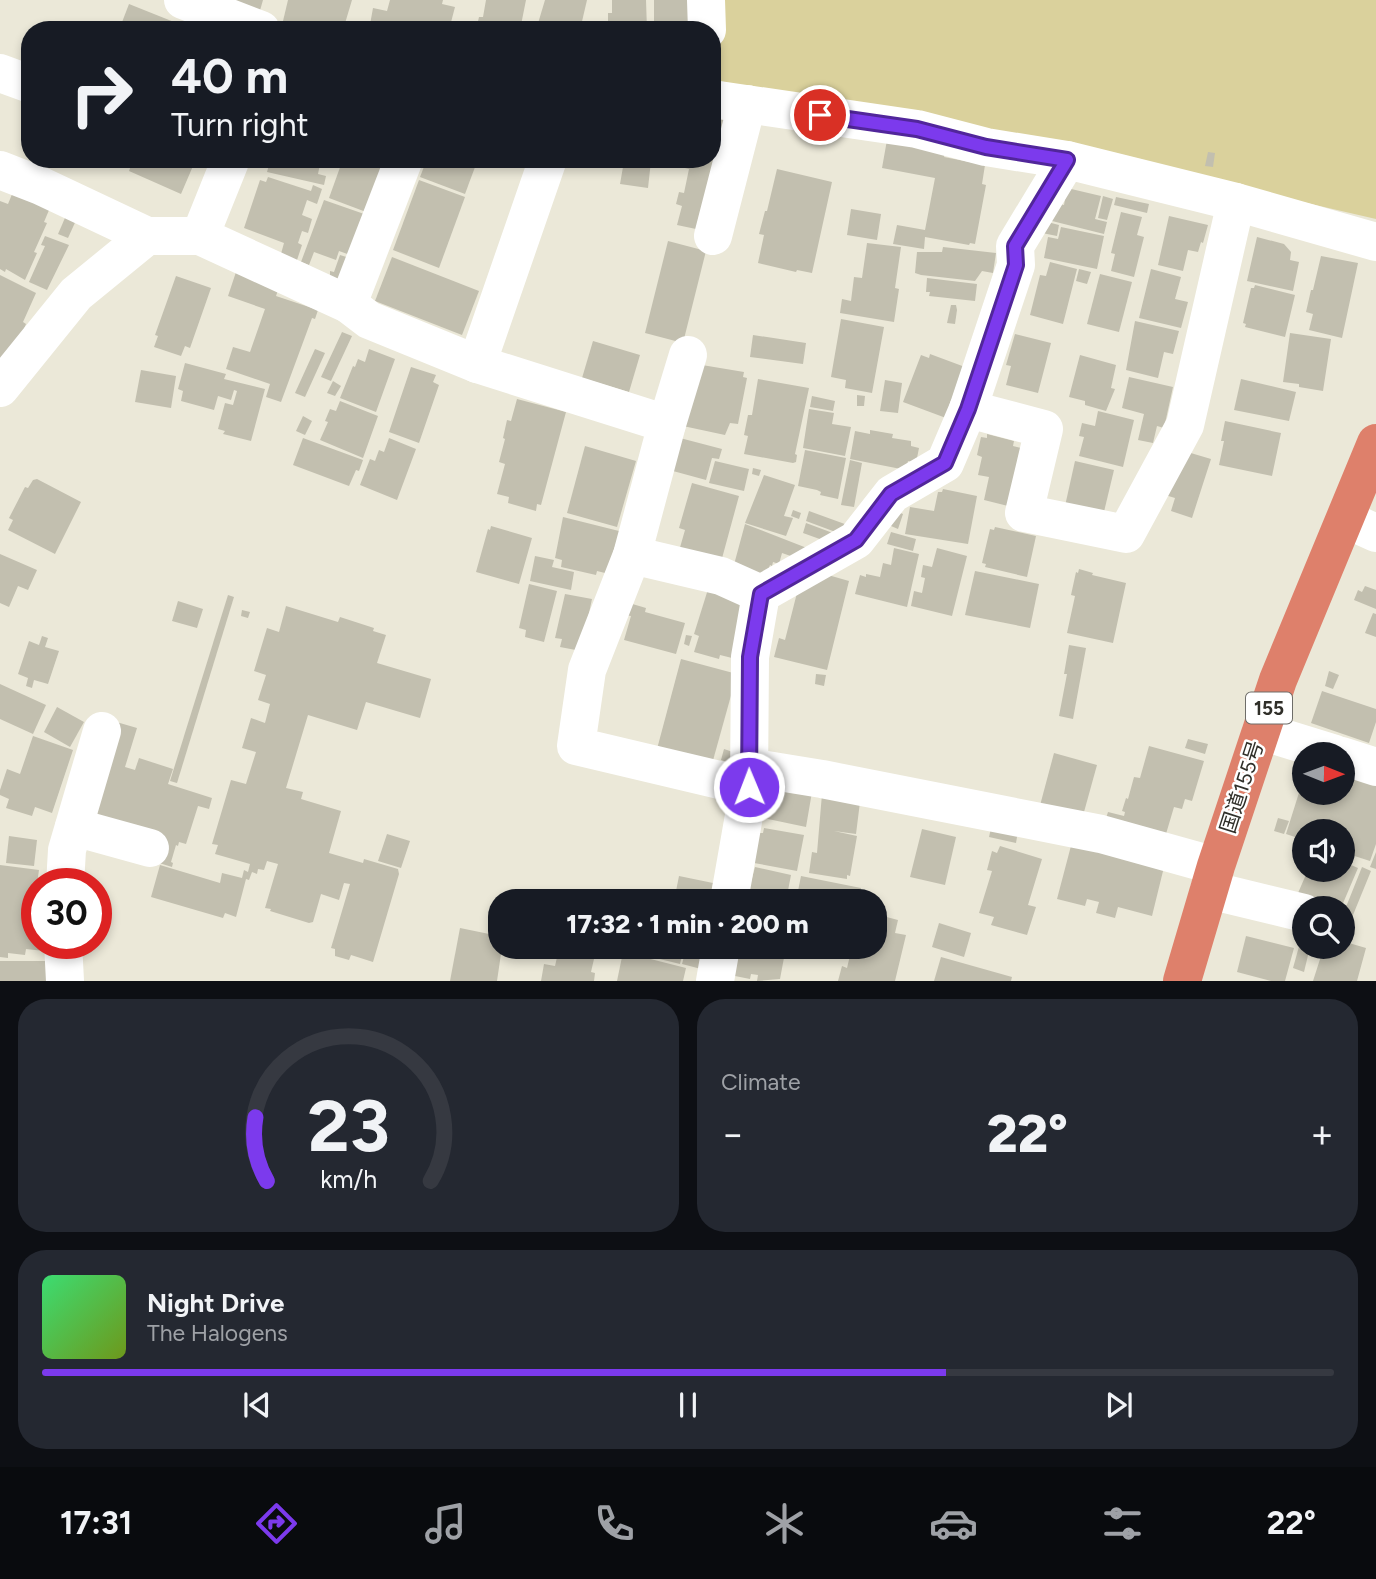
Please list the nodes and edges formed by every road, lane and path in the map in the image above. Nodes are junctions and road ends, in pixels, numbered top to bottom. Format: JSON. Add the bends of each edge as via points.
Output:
{"nodes":[{"id":1,"x":183,"y":0,"type":"edge"},
{"id":2,"x":273,"y":0,"type":"edge"},
{"id":3,"x":706,"y":0,"type":"edge"},
{"id":4,"x":238,"y":21,"type":"edge"},
{"id":5,"x":265,"y":21,"type":"edge"},
{"id":6,"x":707,"y":21,"type":"edge"},
{"id":7,"x":0,"y":73,"type":"edge"},
{"id":8,"x":21,"y":80,"type":"edge"},
{"id":9,"x":729,"y":102,"type":"edge"},
{"id":10,"x":1067,"y":160,"type":"junction"},
{"id":11,"x":227,"y":168,"type":"edge"},
{"id":12,"x":401,"y":168,"type":"edge"},
{"id":13,"x":545,"y":168,"type":"edge"},
{"id":14,"x":0,"y":170,"type":"edge"},
{"id":15,"x":45,"y":172,"type":"edge"},
{"id":16,"x":1236,"y":202,"type":"junction"},
{"id":17,"x":147,"y":236,"type":"junction"},
{"id":18,"x":200,"y":236,"type":"junction"},
{"id":19,"x":713,"y":236,"type":"dead end"},
{"id":20,"x":1376,"y":242,"type":"edge"},
{"id":21,"x":348,"y":304,"type":"junction"},
{"id":22,"x":688,"y":355,"type":"dead end"},
{"id":23,"x":477,"y":364,"type":"junction"},
{"id":24,"x":0,"y":388,"type":"edge"},
{"id":25,"x":968,"y":409,"type":"junction"},
{"id":26,"x":667,"y":424,"type":"junction"},
{"id":27,"x":1376,"y":443,"type":"edge"},
{"id":28,"x":1360,"y":526,"type":"edge"},
{"id":29,"x":632,"y":555,"type":"junction"},
{"id":30,"x":761,"y":594,"type":"junction"},
{"id":31,"x":102,"y":731,"type":"dead end"},
{"id":32,"x":1261,"y":731,"type":"junction"},
{"id":33,"x":1296,"y":742,"type":"edge"},
{"id":34,"x":1355,"y":760,"type":"edge"},
{"id":35,"x":1376,"y":767,"type":"edge"},
{"id":36,"x":749,"y":777,"type":"junction"},
{"id":37,"x":74,"y":827,"type":"junction"},
{"id":38,"x":150,"y":848,"type":"dead end"},
{"id":39,"x":66,"y":868,"type":"edge"},
{"id":40,"x":1212,"y":878,"type":"junction"},
{"id":41,"x":731,"y":889,"type":"edge"},
{"id":42,"x":1292,"y":908,"type":"edge"},
{"id":43,"x":64,"y":959,"type":"edge"},
{"id":44,"x":719,"y":959,"type":"edge"},
{"id":45,"x":65,"y":981,"type":"edge"},
{"id":46,"x":715,"y":981,"type":"edge"},
{"id":47,"x":1182,"y":981,"type":"edge"}],
"edges":[{"from":1,"to":4,"type":"street"},
{"from":2,"to":5,"type":"street"},
{"from":3,"to":6,"type":"street"},
{"from":7,"to":8,"type":"street"},
{"from":9,"to":10,"type":"street","via":[[917,129],[986,147]]},
{"from":9,"to":19,"type":"street"},
{"from":10,"to":16,"type":"street"},
{"from":10,"to":25,"type":"street","via":[[1015,246],[1016,265]]},
{"from":11,"to":18,"type":"street"},
{"from":12,"to":21,"type":"street"},
{"from":13,"to":23,"type":"street"},
{"from":14,"to":15,"type":"street"},
{"from":15,"to":17,"type":"street"},
{"from":16,"to":20,"type":"street"},
{"from":16,"to":25,"type":"street","via":[[1185,425],[1126,534],[1024,513],[1044,429]]},
{"from":17,"to":18,"type":"street"},
{"from":17,"to":24,"type":"street","via":[[76,294]]},
{"from":18,"to":21,"type":"street"},
{"from":21,"to":23,"type":"street","via":[[369,320]]},
{"from":22,"to":26,"type":"street"},
{"from":23,"to":26,"type":"street"},
{"from":25,"to":30,"type":"street","via":[[945,463],[891,494],[856,540]]},
{"from":26,"to":29,"type":"street"},
{"from":27,"to":28,"type":"highway","name":"国道155号","number":"155"},
{"from":28,"to":32,"type":"highway","name":"国道155号","number":"155","via":[[1278,680]]},
{"from":29,"to":30,"type":"street","via":[[721,576]]},
{"from":29,"to":36,"type":"street","via":[[587,670],[576,746]]},
{"from":30,"to":36,"type":"street","via":[[750,657]]},
{"from":31,"to":37,"type":"street"},
{"from":32,"to":33,"type":"street"},
{"from":32,"to":40,"type":"highway","name":"国道155号","number":"155"},
{"from":34,"to":35,"type":"street"},
{"from":36,"to":40,"type":"street","via":[[822,779],[1101,834]]},
{"from":36,"to":41,"type":"street"},
{"from":37,"to":38,"type":"street"},
{"from":37,"to":39,"type":"street"},
{"from":40,"to":42,"type":"street"},
{"from":40,"to":47,"type":"highway","name":"国道155号","number":"155"},
{"from":43,"to":45,"type":"street"},
{"from":44,"to":46,"type":"street"}]}
